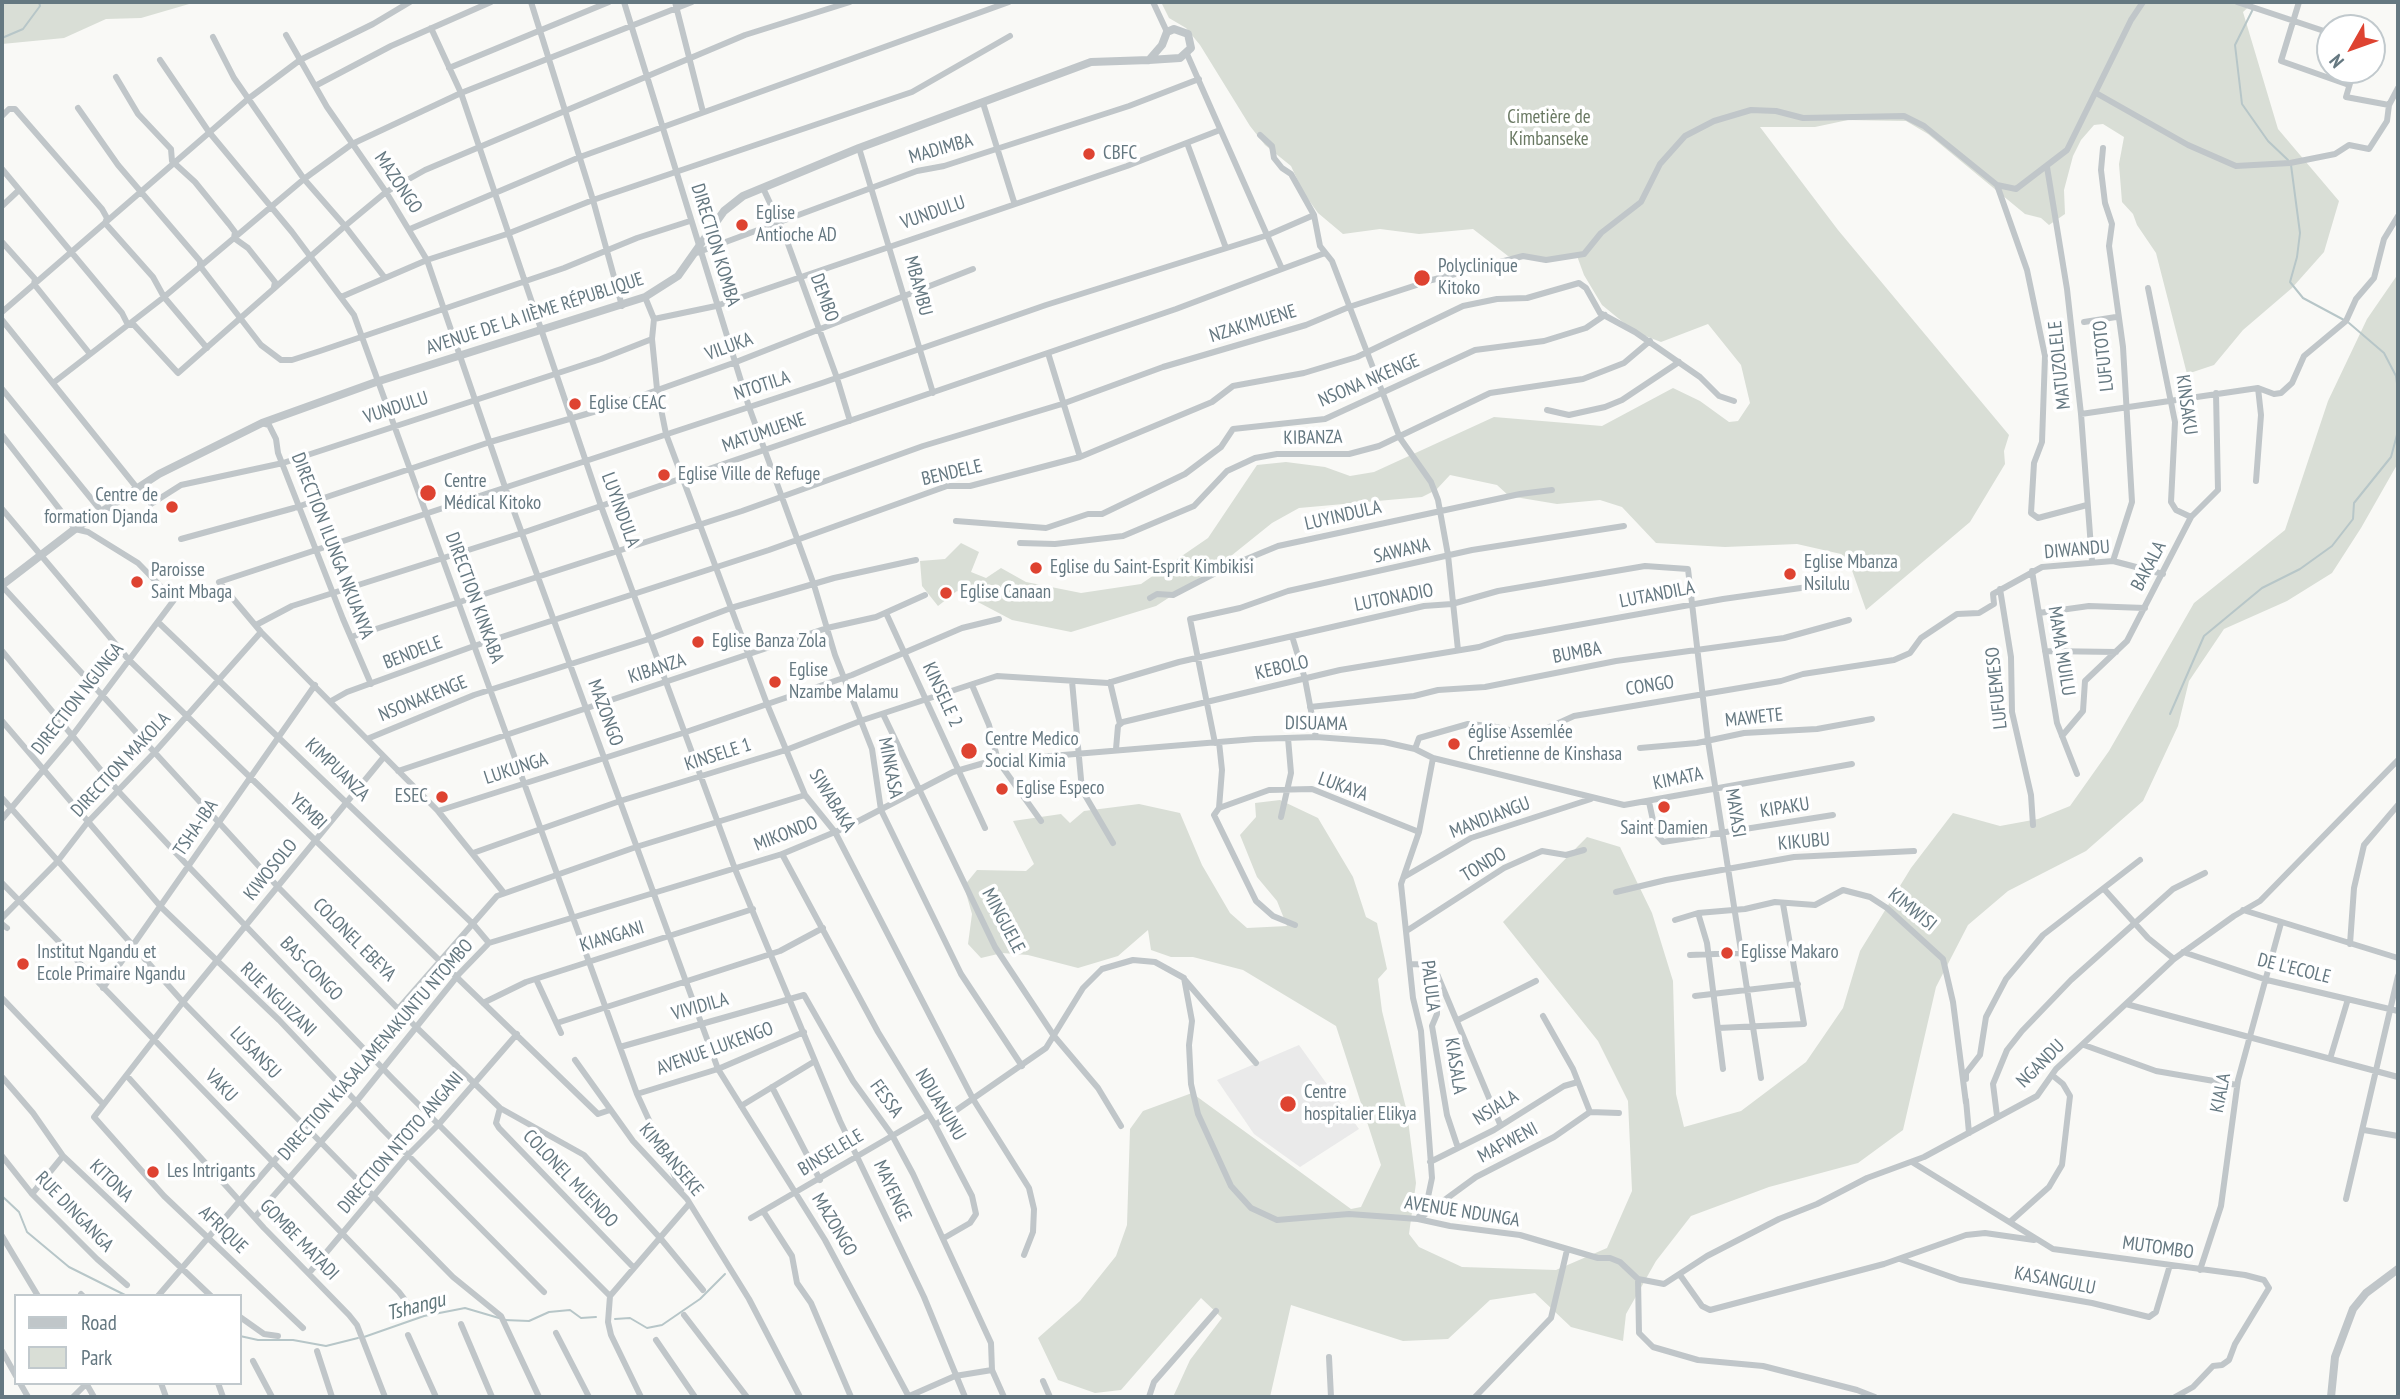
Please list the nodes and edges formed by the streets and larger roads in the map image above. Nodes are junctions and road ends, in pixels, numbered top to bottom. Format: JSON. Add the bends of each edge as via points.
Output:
{"nodes":[{"id":1,"x":410,"y":2,"type":"edge"},
{"id":2,"x":491,"y":2,"type":"edge"},
{"id":3,"x":531,"y":2,"type":"edge"},
{"id":4,"x":609,"y":2,"type":"edge"},
{"id":5,"x":624,"y":2,"type":"edge"},
{"id":6,"x":692,"y":2,"type":"edge"},
{"id":7,"x":850,"y":2,"type":"edge"},
{"id":8,"x":1009,"y":2,"type":"edge"},
{"id":9,"x":1153,"y":2,"type":"edge"},
{"id":10,"x":2143,"y":2,"type":"edge"},
{"id":11,"x":2236,"y":2,"type":"edge"},
{"id":12,"x":2299,"y":2,"type":"edge"},
{"id":13,"x":675,"y":5,"type":"edge"},
{"id":14,"x":2291,"y":20,"type":"junction"},
{"id":15,"x":632,"y":24,"type":"junction"},
{"id":16,"x":432,"y":28,"type":"junction"},
{"id":17,"x":2316,"y":28,"type":"edge"},
{"id":18,"x":540,"y":31,"type":"junction"},
{"id":19,"x":1167,"y":32,"type":"junction"},
{"id":20,"x":286,"y":35,"type":"dead end"},
{"id":21,"x":1010,"y":36,"type":"dead end"},
{"id":22,"x":213,"y":37,"type":"dead end"},
{"id":23,"x":1162,"y":45,"type":"junction"},
{"id":24,"x":1188,"y":54,"type":"junction"},
{"id":25,"x":1173,"y":58,"type":"junction"},
{"id":26,"x":548,"y":59,"type":"junction"},
{"id":27,"x":160,"y":60,"type":"dead end"},
{"id":28,"x":300,"y":60,"type":"junction"},
{"id":29,"x":690,"y":60,"type":"junction"},
{"id":30,"x":1149,"y":60,"type":"junction"},
{"id":31,"x":449,"y":68,"type":"junction"},
{"id":32,"x":645,"y":76,"type":"junction"},
{"id":33,"x":116,"y":77,"type":"dead end"},
{"id":34,"x":1199,"y":79,"type":"junction"},
{"id":35,"x":2348,"y":85,"type":"joint"},
{"id":36,"x":315,"y":86,"type":"junction"},
{"id":37,"x":2398,"y":88,"type":"edge"},
{"id":38,"x":461,"y":93,"type":"junction"},
{"id":39,"x":2096,"y":93,"type":"junction"},
{"id":40,"x":248,"y":99,"type":"junction"},
{"id":41,"x":983,"y":103,"type":"junction"},
{"id":42,"x":2389,"y":105,"type":"junction"},
{"id":43,"x":78,"y":108,"type":"dead end"},
{"id":44,"x":564,"y":111,"type":"junction"},
{"id":45,"x":703,"y":112,"type":"junction"},
{"id":46,"x":2,"y":116,"type":"edge"},
{"id":47,"x":661,"y":128,"type":"junction"},
{"id":48,"x":1220,"y":130,"type":"junction"},
{"id":49,"x":209,"y":132,"type":"junction"},
{"id":50,"x":1260,"y":135,"type":"dead end"},
{"id":51,"x":1186,"y":143,"type":"junction"},
{"id":52,"x":352,"y":144,"type":"junction"},
{"id":53,"x":478,"y":146,"type":"junction"},
{"id":54,"x":859,"y":148,"type":"junction"},
{"id":55,"x":2103,"y":148,"type":"dead end"},
{"id":56,"x":998,"y":149,"type":"junction"},
{"id":57,"x":580,"y":158,"type":"junction"},
{"id":58,"x":172,"y":161,"type":"junction"},
{"id":59,"x":2047,"y":167,"type":"junction"},
{"id":60,"x":2,"y":169,"type":"edge"},
{"id":61,"x":676,"y":172,"type":"junction"},
{"id":62,"x":304,"y":178,"type":"junction"},
{"id":63,"x":1997,"y":185,"type":"junction"},
{"id":64,"x":763,"y":188,"type":"junction"},
{"id":65,"x":872,"y":188,"type":"junction"},
{"id":66,"x":19,"y":190,"type":"junction"},
{"id":67,"x":140,"y":191,"type":"junction"},
{"id":68,"x":386,"y":192,"type":"junction"},
{"id":69,"x":495,"y":196,"type":"junction"},
{"id":70,"x":593,"y":200,"type":"junction"},
{"id":71,"x":1014,"y":202,"type":"junction"},
{"id":72,"x":2,"y":206,"type":"edge"},
{"id":73,"x":269,"y":207,"type":"junction"},
{"id":74,"x":1314,"y":215,"type":"junction"},
{"id":75,"x":2398,"y":216,"type":"edge"},
{"id":76,"x":690,"y":220,"type":"junction"},
{"id":77,"x":778,"y":222,"type":"junction"},
{"id":78,"x":105,"y":223,"type":"junction"},
{"id":79,"x":345,"y":226,"type":"junction"},
{"id":80,"x":410,"y":229,"type":"junction"},
{"id":81,"x":507,"y":234,"type":"junction"},
{"id":82,"x":1268,"y":235,"type":"junction"},
{"id":83,"x":234,"y":238,"type":"junction"},
{"id":84,"x":2,"y":242,"type":"edge"},
{"id":85,"x":890,"y":244,"type":"junction"},
{"id":86,"x":1226,"y":248,"type":"junction"},
{"id":87,"x":605,"y":250,"type":"junction"},
{"id":88,"x":697,"y":251,"type":"junction"},
{"id":89,"x":1325,"y":253,"type":"junction"},
{"id":90,"x":71,"y":255,"type":"junction"},
{"id":91,"x":310,"y":256,"type":"junction"},
{"id":92,"x":427,"y":260,"type":"junction"},
{"id":93,"x":200,"y":266,"type":"junction"},
{"id":94,"x":973,"y":269,"type":"dead end"},
{"id":95,"x":1282,"y":269,"type":"junction"},
{"id":96,"x":799,"y":276,"type":"junction"},
{"id":97,"x":385,"y":278,"type":"junction"},
{"id":98,"x":523,"y":281,"type":"junction"},
{"id":99,"x":34,"y":284,"type":"junction"},
{"id":100,"x":2148,"y":288,"type":"dead end"},
{"id":101,"x":273,"y":289,"type":"junction"},
{"id":102,"x":904,"y":294,"type":"junction"},
{"id":103,"x":341,"y":296,"type":"junction"},
{"id":104,"x":164,"y":297,"type":"junction"},
{"id":105,"x":645,"y":298,"type":"junction"},
{"id":106,"x":622,"y":306,"type":"junction"},
{"id":107,"x":716,"y":306,"type":"junction"},
{"id":108,"x":444,"y":307,"type":"junction"},
{"id":109,"x":1349,"y":307,"type":"junction"},
{"id":110,"x":2,"y":312,"type":"edge"},
{"id":111,"x":1605,"y":315,"type":"junction"},
{"id":112,"x":241,"y":317,"type":"junction"},
{"id":113,"x":2116,"y":317,"type":"junction"},
{"id":114,"x":654,"y":319,"type":"junction"},
{"id":115,"x":2,"y":320,"type":"edge"},
{"id":116,"x":2084,"y":323,"type":"dead end"},
{"id":117,"x":128,"y":325,"type":"junction"},
{"id":118,"x":819,"y":329,"type":"junction"},
{"id":119,"x":539,"y":331,"type":"junction"},
{"id":120,"x":362,"y":336,"type":"junction"},
{"id":121,"x":652,"y":339,"type":"junction"},
{"id":122,"x":1650,"y":341,"type":"junction"},
{"id":123,"x":207,"y":348,"type":"junction"},
{"id":124,"x":918,"y":348,"type":"junction"},
{"id":125,"x":1367,"y":352,"type":"junction"},
{"id":126,"x":1048,"y":353,"type":"junction"},
{"id":127,"x":90,"y":354,"type":"junction"},
{"id":128,"x":460,"y":355,"type":"junction"},
{"id":129,"x":736,"y":362,"type":"junction"},
{"id":130,"x":1679,"y":362,"type":"junction"},
{"id":131,"x":555,"y":373,"type":"junction"},
{"id":132,"x":837,"y":378,"type":"junction"},
{"id":133,"x":376,"y":382,"type":"junction"},
{"id":134,"x":53,"y":383,"type":"junction"},
{"id":135,"x":2258,"y":388,"type":"junction"},
{"id":136,"x":2,"y":389,"type":"edge"},
{"id":137,"x":657,"y":389,"type":"junction"},
{"id":138,"x":933,"y":393,"type":"junction"},
{"id":139,"x":1384,"y":393,"type":"junction"},
{"id":140,"x":2216,"y":393,"type":"junction"},
{"id":141,"x":475,"y":399,"type":"junction"},
{"id":142,"x":2171,"y":400,"type":"junction"},
{"id":143,"x":1734,"y":401,"type":"dead end"},
{"id":144,"x":1062,"y":404,"type":"junction"},
{"id":145,"x":2125,"y":406,"type":"junction"},
{"id":146,"x":749,"y":407,"type":"junction"},
{"id":147,"x":1547,"y":410,"type":"dead end"},
{"id":148,"x":2081,"y":414,"type":"junction"},
{"id":149,"x":570,"y":418,"type":"junction"},
{"id":150,"x":850,"y":421,"type":"junction"},
{"id":151,"x":262,"y":423,"type":"junction"},
{"id":152,"x":392,"y":426,"type":"junction"},
{"id":153,"x":666,"y":434,"type":"junction"},
{"id":154,"x":2,"y":435,"type":"edge"},
{"id":155,"x":1400,"y":438,"type":"junction"},
{"id":156,"x":490,"y":442,"type":"junction"},
{"id":157,"x":765,"y":451,"type":"junction"},
{"id":158,"x":1080,"y":457,"type":"junction"},
{"id":159,"x":586,"y":461,"type":"junction"},
{"id":160,"x":283,"y":463,"type":"junction"},
{"id":161,"x":408,"y":469,"type":"junction"},
{"id":162,"x":684,"y":477,"type":"junction"},
{"id":163,"x":2256,"y":481,"type":"dead end"},
{"id":164,"x":505,"y":487,"type":"junction"},
{"id":165,"x":137,"y":488,"type":"junction"},
{"id":166,"x":1552,"y":490,"type":"dead end"},
{"id":167,"x":781,"y":496,"type":"junction"},
{"id":168,"x":151,"y":504,"type":"dead end"},
{"id":169,"x":2087,"y":505,"type":"junction"},
{"id":170,"x":301,"y":506,"type":"junction"},
{"id":171,"x":601,"y":506,"type":"junction"},
{"id":172,"x":2,"y":509,"type":"edge"},
{"id":173,"x":1440,"y":511,"type":"junction"},
{"id":174,"x":102,"y":512,"type":"junction"},
{"id":175,"x":425,"y":513,"type":"junction"},
{"id":176,"x":2191,"y":517,"type":"junction"},
{"id":177,"x":956,"y":521,"type":"dead end"},
{"id":178,"x":701,"y":524,"type":"junction"},
{"id":179,"x":1624,"y":526,"type":"dead end"},
{"id":180,"x":75,"y":529,"type":"junction"},
{"id":181,"x":522,"y":533,"type":"junction"},
{"id":182,"x":181,"y":539,"type":"dead end"},
{"id":183,"x":795,"y":540,"type":"junction"},
{"id":184,"x":1020,"y":543,"type":"dead end"},
{"id":185,"x":316,"y":548,"type":"junction"},
{"id":186,"x":617,"y":549,"type":"junction"},
{"id":187,"x":1448,"y":555,"type":"junction"},
{"id":188,"x":39,"y":556,"type":"junction"},
{"id":189,"x":442,"y":559,"type":"junction"},
{"id":190,"x":916,"y":560,"type":"dead end"},
{"id":191,"x":2092,"y":561,"type":"junction"},
{"id":192,"x":2113,"y":561,"type":"junction"},
{"id":193,"x":716,"y":566,"type":"junction"},
{"id":194,"x":2032,"y":571,"type":"junction"},
{"id":195,"x":2163,"y":574,"type":"junction"},
{"id":196,"x":537,"y":576,"type":"junction"},
{"id":197,"x":1843,"y":582,"type":"dead end"},
{"id":198,"x":814,"y":585,"type":"junction"},
{"id":199,"x":2,"y":586,"type":"edge"},
{"id":200,"x":2000,"y":589,"type":"junction"},
{"id":201,"x":333,"y":592,"type":"junction"},
{"id":202,"x":634,"y":594,"type":"junction"},
{"id":203,"x":925,"y":595,"type":"dead end"},
{"id":204,"x":1150,"y":598,"type":"dead end"},
{"id":205,"x":458,"y":603,"type":"junction"},
{"id":206,"x":1452,"y":604,"type":"junction"},
{"id":207,"x":1693,"y":605,"type":"junction"},
{"id":208,"x":731,"y":608,"type":"junction"},
{"id":209,"x":2144,"y":608,"type":"junction"},
{"id":210,"x":886,"y":613,"type":"junction"},
{"id":211,"x":2039,"y":613,"type":"junction"},
{"id":212,"x":999,"y":619,"type":"dead end"},
{"id":213,"x":1849,"y":620,"type":"dead end"},
{"id":214,"x":554,"y":621,"type":"junction"},
{"id":215,"x":159,"y":623,"type":"junction"},
{"id":216,"x":256,"y":625,"type":"junction"},
{"id":217,"x":827,"y":628,"type":"junction"},
{"id":218,"x":261,"y":632,"type":"junction"},
{"id":219,"x":1292,"y":636,"type":"junction"},
{"id":220,"x":351,"y":637,"type":"junction"},
{"id":221,"x":649,"y":639,"type":"junction"},
{"id":222,"x":474,"y":646,"type":"junction"},
{"id":223,"x":1479,"y":647,"type":"joint"},
{"id":224,"x":1697,"y":649,"type":"junction"},
{"id":225,"x":1458,"y":650,"type":"junction"},
{"id":226,"x":2,"y":651,"type":"edge"},
{"id":227,"x":2045,"y":651,"type":"junction"},
{"id":228,"x":2116,"y":652,"type":"junction"},
{"id":229,"x":906,"y":654,"type":"junction"},
{"id":230,"x":748,"y":655,"type":"junction"},
{"id":231,"x":1199,"y":657,"type":"junction"},
{"id":232,"x":1904,"y":657,"type":"joint"},
{"id":233,"x":129,"y":660,"type":"junction"},
{"id":234,"x":571,"y":664,"type":"junction"},
{"id":235,"x":219,"y":677,"type":"junction"},
{"id":236,"x":845,"y":678,"type":"junction"},
{"id":237,"x":1305,"y":679,"type":"junction"},
{"id":238,"x":1072,"y":681,"type":"junction"},
{"id":239,"x":1110,"y":682,"type":"junction"},
{"id":240,"x":371,"y":684,"type":"junction"},
{"id":241,"x":666,"y":684,"type":"junction"},
{"id":242,"x":315,"y":685,"type":"junction"},
{"id":243,"x":972,"y":685,"type":"junction"},
{"id":244,"x":490,"y":689,"type":"junction"},
{"id":245,"x":1702,"y":695,"type":"junction"},
{"id":246,"x":100,"y":696,"type":"junction"},
{"id":247,"x":331,"y":701,"type":"junction"},
{"id":248,"x":928,"y":701,"type":"junction"},
{"id":249,"x":1209,"y":702,"type":"junction"},
{"id":250,"x":767,"y":704,"type":"junction"},
{"id":251,"x":1310,"y":707,"type":"junction"},
{"id":252,"x":587,"y":708,"type":"junction"},
{"id":253,"x":883,"y":714,"type":"junction"},
{"id":254,"x":187,"y":717,"type":"junction"},
{"id":255,"x":1872,"y":719,"type":"dead end"},
{"id":256,"x":863,"y":720,"type":"junction"},
{"id":257,"x":2,"y":721,"type":"edge"},
{"id":258,"x":1120,"y":723,"type":"junction"},
{"id":259,"x":683,"y":733,"type":"junction"},
{"id":260,"x":72,"y":736,"type":"junction"},
{"id":261,"x":2062,"y":736,"type":"junction"},
{"id":262,"x":280,"y":737,"type":"junction"},
{"id":263,"x":506,"y":737,"type":"junction"},
{"id":264,"x":1316,"y":737,"type":"junction"},
{"id":265,"x":1288,"y":738,"type":"junction"},
{"id":266,"x":367,"y":739,"type":"junction"},
{"id":267,"x":1708,"y":741,"type":"junction"},
{"id":268,"x":1217,"y":743,"type":"junction"},
{"id":269,"x":1640,"y":748,"type":"dead end"},
{"id":270,"x":1116,"y":749,"type":"junction"},
{"id":271,"x":1415,"y":749,"type":"junction"},
{"id":272,"x":786,"y":750,"type":"junction"},
{"id":273,"x":154,"y":753,"type":"junction"},
{"id":274,"x":1078,"y":753,"type":"junction"},
{"id":275,"x":604,"y":757,"type":"junction"},
{"id":276,"x":383,"y":758,"type":"junction"},
{"id":277,"x":1433,"y":758,"type":"junction"},
{"id":278,"x":2398,"y":760,"type":"edge"},
{"id":279,"x":998,"y":761,"type":"junction"},
{"id":280,"x":1852,"y":764,"type":"dead end"},
{"id":281,"x":43,"y":769,"type":"junction"},
{"id":282,"x":959,"y":770,"type":"junction"},
{"id":283,"x":398,"y":771,"type":"junction"},
{"id":284,"x":2077,"y":774,"type":"dead end"},
{"id":285,"x":250,"y":777,"type":"junction"},
{"id":286,"x":700,"y":778,"type":"junction"},
{"id":287,"x":522,"y":784,"type":"junction"},
{"id":288,"x":1715,"y":787,"type":"junction"},
{"id":289,"x":1286,"y":790,"type":"junction"},
{"id":290,"x":120,"y":792,"type":"junction"},
{"id":291,"x":918,"y":792,"type":"junction"},
{"id":292,"x":805,"y":794,"type":"junction"},
{"id":293,"x":2,"y":798,"type":"edge"},
{"id":294,"x":1593,"y":798,"type":"junction"},
{"id":295,"x":347,"y":802,"type":"junction"},
{"id":296,"x":620,"y":802,"type":"junction"},
{"id":297,"x":1649,"y":802,"type":"junction"},
{"id":298,"x":2398,"y":804,"type":"edge"},
{"id":299,"x":11,"y":808,"type":"junction"},
{"id":300,"x":1216,"y":809,"type":"junction"},
{"id":301,"x":881,"y":810,"type":"junction"},
{"id":302,"x":438,"y":811,"type":"junction"},
{"id":303,"x":1833,"y":815,"type":"dead end"},
{"id":304,"x":1281,"y":817,"type":"dead end"},
{"id":305,"x":2,"y":819,"type":"edge"},
{"id":306,"x":1041,"y":821,"type":"dead end"},
{"id":307,"x":219,"y":822,"type":"junction"},
{"id":308,"x":87,"y":823,"type":"junction"},
{"id":309,"x":718,"y":823,"type":"junction"},
{"id":310,"x":2033,"y":825,"type":"dead end"},
{"id":311,"x":540,"y":828,"type":"junction"},
{"id":312,"x":985,"y":828,"type":"dead end"},
{"id":313,"x":835,"y":832,"type":"junction"},
{"id":314,"x":1419,"y":832,"type":"junction"},
{"id":315,"x":1722,"y":835,"type":"junction"},
{"id":316,"x":315,"y":841,"type":"junction"},
{"id":317,"x":1113,"y":843,"type":"dead end"},
{"id":318,"x":636,"y":847,"type":"junction"},
{"id":319,"x":1584,"y":850,"type":"dead end"},
{"id":320,"x":1914,"y":851,"type":"dead end"},
{"id":321,"x":473,"y":853,"type":"junction"},
{"id":322,"x":782,"y":853,"type":"junction"},
{"id":323,"x":2140,"y":860,"type":"dead end"},
{"id":324,"x":57,"y":862,"type":"junction"},
{"id":325,"x":189,"y":867,"type":"junction"},
{"id":326,"x":735,"y":869,"type":"junction"},
{"id":327,"x":1727,"y":869,"type":"junction"},
{"id":328,"x":2205,"y":873,"type":"dead end"},
{"id":329,"x":556,"y":874,"type":"junction"},
{"id":330,"x":1404,"y":877,"type":"junction"},
{"id":331,"x":2,"y":883,"type":"edge"},
{"id":332,"x":278,"y":887,"type":"junction"},
{"id":333,"x":2104,"y":889,"type":"junction"},
{"id":334,"x":653,"y":891,"type":"junction"},
{"id":335,"x":1616,"y":892,"type":"dead end"},
{"id":336,"x":504,"y":893,"type":"junction"},
{"id":337,"x":19,"y":902,"type":"junction"},
{"id":338,"x":1783,"y":904,"type":"junction"},
{"id":339,"x":161,"y":907,"type":"junction"},
{"id":340,"x":753,"y":909,"type":"junction"},
{"id":341,"x":1733,"y":910,"type":"junction"},
{"id":342,"x":2242,"y":910,"type":"junction"},
{"id":343,"x":1698,"y":913,"type":"junction"},
{"id":344,"x":574,"y":919,"type":"junction"},
{"id":345,"x":1675,"y":920,"type":"dead end"},
{"id":346,"x":3,"y":923,"type":"edge"},
{"id":347,"x":2134,"y":923,"type":"junction"},
{"id":348,"x":2281,"y":923,"type":"junction"},
{"id":349,"x":473,"y":924,"type":"junction"},
{"id":350,"x":1295,"y":925,"type":"dead end"},
{"id":351,"x":246,"y":926,"type":"junction"},
{"id":352,"x":823,"y":928,"type":"junction"},
{"id":353,"x":1408,"y":930,"type":"junction"},
{"id":354,"x":670,"y":935,"type":"junction"},
{"id":355,"x":489,"y":943,"type":"junction"},
{"id":356,"x":2350,"y":944,"type":"junction"},
{"id":357,"x":132,"y":946,"type":"junction"},
{"id":358,"x":1791,"y":951,"type":"junction"},
{"id":359,"x":2183,"y":952,"type":"junction"},
{"id":360,"x":1742,"y":953,"type":"junction"},
{"id":361,"x":772,"y":954,"type":"junction"},
{"id":362,"x":1708,"y":954,"type":"junction"},
{"id":363,"x":1690,"y":955,"type":"dead end"},
{"id":364,"x":2398,"y":958,"type":"edge"},
{"id":365,"x":2174,"y":959,"type":"junction"},
{"id":366,"x":589,"y":960,"type":"junction"},
{"id":367,"x":217,"y":963,"type":"junction"},
{"id":368,"x":441,"y":963,"type":"junction"},
{"id":369,"x":1411,"y":964,"type":"junction"},
{"id":370,"x":457,"y":976,"type":"junction"},
{"id":371,"x":2398,"y":976,"type":"edge"},
{"id":372,"x":1184,"y":978,"type":"junction"},
{"id":373,"x":537,"y":979,"type":"junction"},
{"id":374,"x":686,"y":979,"type":"junction"},
{"id":375,"x":2267,"y":979,"type":"junction"},
{"id":376,"x":1536,"y":981,"type":"dead end"},
{"id":377,"x":1798,"y":984,"type":"junction"},
{"id":378,"x":103,"y":988,"type":"junction"},
{"id":379,"x":1747,"y":988,"type":"junction"},
{"id":380,"x":1444,"y":991,"type":"junction"},
{"id":381,"x":1713,"y":992,"type":"junction"},
{"id":382,"x":1695,"y":996,"type":"dead end"},
{"id":383,"x":2,"y":998,"type":"edge"},
{"id":384,"x":790,"y":999,"type":"junction"},
{"id":385,"x":2348,"y":999,"type":"junction"},
{"id":386,"x":183,"y":1002,"type":"junction"},
{"id":387,"x":483,"y":1003,"type":"junction"},
{"id":388,"x":2126,"y":1004,"type":"junction"},
{"id":389,"x":605,"y":1006,"type":"junction"},
{"id":390,"x":399,"y":1008,"type":"junction"},
{"id":391,"x":2395,"y":1010,"type":"edge"},
{"id":392,"x":1543,"y":1016,"type":"dead end"},
{"id":393,"x":1458,"y":1020,"type":"junction"},
{"id":394,"x":558,"y":1023,"type":"junction"},
{"id":395,"x":702,"y":1023,"type":"junction"},
{"id":396,"x":1751,"y":1025,"type":"junction"},
{"id":397,"x":416,"y":1027,"type":"junction"},
{"id":398,"x":1718,"y":1028,"type":"junction"},
{"id":399,"x":804,"y":1032,"type":"junction"},
{"id":400,"x":561,"y":1033,"type":"dead end"},
{"id":401,"x":517,"y":1034,"type":"junction"},
{"id":402,"x":1054,"y":1036,"type":"junction"},
{"id":403,"x":2251,"y":1038,"type":"junction"},
{"id":404,"x":155,"y":1040,"type":"junction"},
{"id":405,"x":2084,"y":1045,"type":"junction"},
{"id":406,"x":620,"y":1047,"type":"junction"},
{"id":407,"x":2330,"y":1059,"type":"junction"},
{"id":408,"x":575,"y":1060,"type":"dead end"},
{"id":409,"x":816,"y":1061,"type":"junction"},
{"id":410,"x":1256,"y":1063,"type":"dead end"},
{"id":411,"x":1021,"y":1066,"type":"junction"},
{"id":412,"x":382,"y":1067,"type":"junction"},
{"id":413,"x":718,"y":1069,"type":"junction"},
{"id":414,"x":1723,"y":1069,"type":"dead end"},
{"id":415,"x":2378,"y":1072,"type":"junction"},
{"id":416,"x":2052,"y":1075,"type":"junction"},
{"id":417,"x":127,"y":1076,"type":"junction"},
{"id":418,"x":2,"y":1077,"type":"edge"},
{"id":419,"x":2398,"y":1077,"type":"edge"},
{"id":420,"x":1761,"y":1078,"type":"dead end"},
{"id":421,"x":1578,"y":1082,"type":"junction"},
{"id":422,"x":474,"y":1083,"type":"junction"},
{"id":423,"x":2237,"y":1084,"type":"junction"},
{"id":424,"x":772,"y":1087,"type":"junction"},
{"id":425,"x":637,"y":1094,"type":"junction"},
{"id":426,"x":973,"y":1100,"type":"junction"},
{"id":427,"x":356,"y":1101,"type":"junction"},
{"id":428,"x":1966,"y":1103,"type":"junction"},
{"id":429,"x":103,"y":1104,"type":"junction"},
{"id":430,"x":741,"y":1106,"type":"junction"},
{"id":431,"x":500,"y":1108,"type":"junction"},
{"id":432,"x":610,"y":1110,"type":"junction"},
{"id":433,"x":1590,"y":1112,"type":"junction"},
{"id":434,"x":1619,"y":1113,"type":"dead end"},
{"id":435,"x":928,"y":1115,"type":"junction"},
{"id":436,"x":1997,"y":1116,"type":"junction"},
{"id":437,"x":439,"y":1124,"type":"junction"},
{"id":438,"x":935,"y":1125,"type":"junction"},
{"id":439,"x":1500,"y":1125,"type":"junction"},
{"id":440,"x":304,"y":1126,"type":"junction"},
{"id":441,"x":1121,"y":1126,"type":"dead end"},
{"id":442,"x":2364,"y":1130,"type":"junction"},
{"id":443,"x":1969,"y":1133,"type":"junction"},
{"id":444,"x":892,"y":1135,"type":"junction"},
{"id":445,"x":2398,"y":1136,"type":"edge"},
{"id":446,"x":320,"y":1142,"type":"junction"},
{"id":447,"x":1458,"y":1148,"type":"junction"},
{"id":448,"x":408,"y":1155,"type":"junction"},
{"id":449,"x":2,"y":1156,"type":"edge"},
{"id":450,"x":63,"y":1156,"type":"junction"},
{"id":451,"x":857,"y":1156,"type":"junction"},
{"id":452,"x":273,"y":1162,"type":"junction"},
{"id":453,"x":1430,"y":1162,"type":"junction"},
{"id":454,"x":1912,"y":1162,"type":"junction"},
{"id":455,"x":288,"y":1178,"type":"junction"},
{"id":456,"x":820,"y":1180,"type":"junction"},
{"id":457,"x":681,"y":1190,"type":"junction"},
{"id":458,"x":795,"y":1192,"type":"junction"},
{"id":459,"x":32,"y":1194,"type":"junction"},
{"id":460,"x":374,"y":1198,"type":"junction"},
{"id":461,"x":2346,"y":1199,"type":"dead end"},
{"id":462,"x":240,"y":1200,"type":"junction"},
{"id":463,"x":689,"y":1204,"type":"junction"},
{"id":464,"x":762,"y":1211,"type":"junction"},
{"id":465,"x":255,"y":1217,"type":"junction"},
{"id":466,"x":751,"y":1218,"type":"dead end"},
{"id":467,"x":1418,"y":1219,"type":"junction"},
{"id":468,"x":2011,"y":1221,"type":"junction"},
{"id":469,"x":341,"y":1234,"type":"junction"},
{"id":470,"x":2,"y":1236,"type":"edge"},
{"id":471,"x":207,"y":1237,"type":"junction"},
{"id":472,"x":944,"y":1238,"type":"junction"},
{"id":473,"x":661,"y":1239,"type":"junction"},
{"id":474,"x":2036,"y":1240,"type":"junction"},
{"id":475,"x":1567,"y":1250,"type":"junction"},
{"id":476,"x":1024,"y":1255,"type":"dead end"},
{"id":477,"x":1900,"y":1259,"type":"junction"},
{"id":478,"x":2170,"y":1265,"type":"junction"},
{"id":479,"x":634,"y":1268,"type":"junction"},
{"id":480,"x":181,"y":1269,"type":"junction"},
{"id":481,"x":2398,"y":1269,"type":"edge"},
{"id":482,"x":2200,"y":1270,"type":"junction"},
{"id":483,"x":309,"y":1273,"type":"junction"},
{"id":484,"x":1680,"y":1275,"type":"junction"},
{"id":485,"x":1638,"y":1279,"type":"junction"},
{"id":486,"x":127,"y":1285,"type":"dead end"},
{"id":487,"x":703,"y":1290,"type":"dead end"},
{"id":488,"x":544,"y":1292,"type":"dead end"},
{"id":489,"x":37,"y":1294,"type":"edge"},
{"id":490,"x":160,"y":1294,"type":"edge"},
{"id":491,"x":209,"y":1294,"type":"edge"},
{"id":492,"x":610,"y":1296,"type":"junction"},
{"id":493,"x":1216,"y":1311,"type":"dead end"},
{"id":494,"x":415,"y":1313,"type":"dead end"},
{"id":495,"x":684,"y":1315,"type":"dead end"},
{"id":496,"x":242,"y":1318,"type":"edge"},
{"id":497,"x":461,"y":1324,"type":"dead end"},
{"id":498,"x":303,"y":1328,"type":"dead end"},
{"id":499,"x":556,"y":1333,"type":"dead end"},
{"id":500,"x":408,"y":1335,"type":"dead end"},
{"id":501,"x":278,"y":1336,"type":"dead end"},
{"id":502,"x":656,"y":1340,"type":"dead end"},
{"id":503,"x":2,"y":1351,"type":"edge"},
{"id":504,"x":317,"y":1352,"type":"dead end"},
{"id":505,"x":1329,"y":1357,"type":"dead end"},
{"id":506,"x":253,"y":1361,"type":"dead end"},
{"id":507,"x":992,"y":1370,"type":"junction"},
{"id":508,"x":14,"y":1372,"type":"edge"},
{"id":509,"x":955,"y":1376,"type":"junction"},
{"id":510,"x":1043,"y":1381,"type":"dead end"},
{"id":511,"x":272,"y":1397,"type":"edge"},
{"id":512,"x":332,"y":1397,"type":"edge"},
{"id":513,"x":385,"y":1397,"type":"edge"},
{"id":514,"x":436,"y":1397,"type":"edge"},
{"id":515,"x":492,"y":1397,"type":"edge"},
{"id":516,"x":539,"y":1397,"type":"edge"},
{"id":517,"x":589,"y":1397,"type":"edge"},
{"id":518,"x":641,"y":1397,"type":"edge"},
{"id":519,"x":695,"y":1397,"type":"edge"},
{"id":520,"x":747,"y":1397,"type":"edge"},
{"id":521,"x":800,"y":1397,"type":"edge"},
{"id":522,"x":851,"y":1397,"type":"edge"},
{"id":523,"x":907,"y":1397,"type":"edge"},
{"id":524,"x":965,"y":1397,"type":"edge"},
{"id":525,"x":1003,"y":1397,"type":"edge"},
{"id":526,"x":1050,"y":1397,"type":"edge"},
{"id":527,"x":1149,"y":1397,"type":"edge"},
{"id":528,"x":1331,"y":1397,"type":"edge"},
{"id":529,"x":1475,"y":1397,"type":"edge"},
{"id":530,"x":1875,"y":1397,"type":"edge"},
{"id":531,"x":2175,"y":1397,"type":"edge"},
{"id":532,"x":2331,"y":1397,"type":"edge"}],
"edges":[{"from":1,"to":28,"type":"street"},
{"from":2,"to":16,"type":"street"},
{"from":3,"to":18,"type":"street"},
{"from":4,"to":18,"type":"street"},
{"from":5,"to":15,"type":"street","name":"DIRECTION KOMBA"},
{"from":6,"to":13,"type":"street"},
{"from":7,"to":29,"type":"street","via":[[745,35]]},
{"from":8,"to":45,"type":"street"},
{"from":9,"to":19,"type":"street"},
{"from":10,"to":39,"type":"street"},
{"from":11,"to":14,"type":"street"},
{"from":12,"to":14,"type":"street"},
{"from":13,"to":15,"type":"street"},
{"from":13,"to":29,"type":"street"},
{"from":14,"to":17,"type":"street"},
{"from":14,"to":35,"type":"street","via":[[2281,61]]},
{"from":15,"to":26,"type":"street"},
{"from":15,"to":32,"type":"street","name":"DIRECTION KOMBA"},
{"from":16,"to":31,"type":"street","name":"LUYINDULA"},
{"from":16,"to":36,"type":"street","via":[[339,70]]},
{"from":18,"to":26,"type":"street"},
{"from":18,"to":31,"type":"street"},
{"from":19,"to":23,"type":"street"},
{"from":19,"to":24,"type":"street","via":[[1174,29],[1188,34]]},
{"from":20,"to":28,"type":"street","name":"MAZONGO"},
{"from":21,"to":61,"type":"street","via":[[912,92]]},
{"from":22,"to":40,"type":"street"},
{"from":23,"to":25,"type":"street"},
{"from":23,"to":30,"type":"street"},
{"from":24,"to":25,"type":"street"},
{"from":24,"to":34,"type":"street"},
{"from":25,"to":30,"type":"street","name":"AVENUE DE LA IIÈME RÉPUBLIQUE"},
{"from":26,"to":38,"type":"street"},
{"from":26,"to":44,"type":"street"},
{"from":27,"to":49,"type":"street","name":"DIRECTION KINKABA"},
{"from":28,"to":36,"type":"street","name":"MAZONGO"},
{"from":28,"to":40,"type":"street"},
{"from":29,"to":32,"type":"street"},
{"from":29,"to":45,"type":"street"},
{"from":30,"to":41,"type":"street","name":"AVENUE DE LA IIÈME RÉPUBLIQUE","via":[[1091,62]]},
{"from":31,"to":38,"type":"street","name":"LUYINDULA"},
{"from":32,"to":44,"type":"street"},
{"from":32,"to":47,"type":"street","name":"DIRECTION KOMBA"},
{"from":33,"to":58,"type":"street","via":[[138,114],[171,149]]},
{"from":34,"to":48,"type":"street"},
{"from":34,"to":56,"type":"street","name":"MADIMBA"},
{"from":35,"to":42,"type":"street","via":[[2348,98]]},
{"from":36,"to":52,"type":"street","name":"MAZONGO"},
{"from":37,"to":42,"type":"street"},
{"from":38,"to":52,"type":"street"},
{"from":38,"to":53,"type":"street","name":"LUYINDULA"},
{"from":39,"to":42,"type":"street","via":[[2188,145],[2236,166],[2290,163],[2335,154],[2354,145],[2369,149],[2387,121]]},
{"from":39,"to":59,"type":"street","via":[[2067,150]]},
{"from":40,"to":49,"type":"street"},
{"from":40,"to":62,"type":"street"},
{"from":41,"to":54,"type":"street","name":"AVENUE DE LA IIÈME RÉPUBLIQUE"},
{"from":41,"to":56,"type":"street"},
{"from":43,"to":67,"type":"street"},
{"from":44,"to":53,"type":"street"},
{"from":44,"to":57,"type":"street"},
{"from":45,"to":47,"type":"street"},
{"from":46,"to":78,"type":"street","via":[[15,109],[102,209]]},
{"from":47,"to":57,"type":"street"},
{"from":47,"to":61,"type":"street","name":"DIRECTION KOMBA"},
{"from":48,"to":51,"type":"street","name":"VUNDULU"},
{"from":48,"to":82,"type":"street"},
{"from":49,"to":58,"type":"street"},
{"from":49,"to":73,"type":"street","name":"DIRECTION KINKABA"},
{"from":50,"to":74,"type":"street","via":[[1291,174]]},
{"from":51,"to":71,"type":"street","name":"VUNDULU"},
{"from":51,"to":86,"type":"street"},
{"from":52,"to":62,"type":"street"},
{"from":52,"to":68,"type":"street","name":"MAZONGO"},
{"from":53,"to":68,"type":"street"},
{"from":53,"to":69,"type":"street","name":"LUYINDULA"},
{"from":54,"to":64,"type":"street","name":"AVENUE DE LA IIÈME RÉPUBLIQUE"},
{"from":54,"to":65,"type":"street","name":"MBAMBU"},
{"from":55,"to":113,"type":"street","name":"LUFUTOTO","via":[[2101,170],[2112,224],[2109,246]]},
{"from":56,"to":65,"type":"street","name":"MADIMBA"},
{"from":56,"to":71,"type":"street"},
{"from":57,"to":69,"type":"street"},
{"from":57,"to":70,"type":"street"},
{"from":58,"to":67,"type":"street"},
{"from":58,"to":83,"type":"street","via":[[229,224]]},
{"from":59,"to":63,"type":"street","via":[[2016,189]]},
{"from":59,"to":148,"type":"street","name":"MATUZOLELE"},
{"from":60,"to":66,"type":"street"},
{"from":61,"to":70,"type":"street"},
{"from":61,"to":76,"type":"street","name":"DIRECTION KOMBA"},
{"from":62,"to":73,"type":"street"},
{"from":62,"to":79,"type":"street"},
{"from":63,"to":109,"type":"street","name":"NZAKIMUENE","via":[[1924,126],[1904,116],[1803,118],[1751,110],[1685,136],[1660,164],[1641,202],[1601,233],[1584,254],[1504,260]]},
{"from":63,"to":169,"type":"street","via":[[2027,270],[2045,356],[2042,442],[2034,463],[2031,513],[2041,518]]},
{"from":64,"to":77,"type":"street","name":"DEMBO"},
{"from":64,"to":88,"type":"street","name":"AVENUE DE LA IIÈME RÉPUBLIQUE","via":[[733,202]]},
{"from":65,"to":77,"type":"street","name":"MADIMBA"},
{"from":65,"to":85,"type":"street","name":"MBAMBU"},
{"from":66,"to":72,"type":"street"},
{"from":66,"to":90,"type":"street"},
{"from":67,"to":78,"type":"street"},
{"from":67,"to":93,"type":"street","via":[[201,261]]},
{"from":68,"to":79,"type":"street"},
{"from":68,"to":80,"type":"street","name":"MAZONGO"},
{"from":69,"to":80,"type":"street"},
{"from":69,"to":81,"type":"street","name":"LUYINDULA"},
{"from":70,"to":81,"type":"street"},
{"from":70,"to":87,"type":"street"},
{"from":71,"to":85,"type":"street","name":"VUNDULU"},
{"from":73,"to":83,"type":"street"},
{"from":73,"to":91,"type":"street","name":"DIRECTION KINKABA"},
{"from":74,"to":82,"type":"street","name":"NTOTILA"},
{"from":74,"to":89,"type":"street","via":[[1316,235]]},
{"from":75,"to":135,"type":"street","via":[[2384,239],[2374,278],[2356,299],[2346,321],[2304,356],[2292,383],[2281,393]]},
{"from":76,"to":87,"type":"street"},
{"from":76,"to":88,"type":"street","name":"DIRECTION KOMBA"},
{"from":77,"to":88,"type":"street","name":"MADIMBA"},
{"from":77,"to":96,"type":"street","name":"DEMBO"},
{"from":78,"to":90,"type":"street"},
{"from":78,"to":104,"type":"street","via":[[153,277]]},
{"from":79,"to":91,"type":"street"},
{"from":79,"to":97,"type":"street"},
{"from":80,"to":92,"type":"street","name":"MAZONGO"},
{"from":81,"to":92,"type":"street"},
{"from":81,"to":98,"type":"street","name":"LUYINDULA"},
{"from":82,"to":86,"type":"street","name":"NTOTILA"},
{"from":82,"to":95,"type":"street"},
{"from":83,"to":93,"type":"street"},
{"from":83,"to":101,"type":"street","via":[[275,282]]},
{"from":84,"to":99,"type":"street","via":[[35,279]]},
{"from":85,"to":96,"type":"street","name":"VUNDULU"},
{"from":85,"to":102,"type":"street","name":"MBAMBU"},
{"from":86,"to":124,"type":"street","name":"NTOTILA"},
{"from":87,"to":98,"type":"street"},
{"from":87,"to":106,"type":"street"},
{"from":88,"to":105,"type":"street","name":"AVENUE DE LA IIÈME RÉPUBLIQUE","via":[[678,276]]},
{"from":88,"to":107,"type":"street","name":"DIRECTION KOMBA"},
{"from":89,"to":95,"type":"street","name":"MATUMUENE"},
{"from":89,"to":109,"type":"street"},
{"from":90,"to":99,"type":"street"},
{"from":90,"to":117,"type":"street"},
{"from":91,"to":101,"type":"street"},
{"from":91,"to":103,"type":"street","name":"DIRECTION KINKABA"},
{"from":92,"to":97,"type":"street"},
{"from":92,"to":108,"type":"street","name":"MAZONGO"},
{"from":93,"to":104,"type":"street"},
{"from":93,"to":112,"type":"street"},
{"from":94,"to":102,"type":"street","name":"VILUKA"},
{"from":95,"to":126,"type":"street","name":"MATUMUENE"},
{"from":96,"to":107,"type":"street","name":"VUNDULU"},
{"from":96,"to":118,"type":"street","name":"DEMBO"},
{"from":97,"to":103,"type":"street"},
{"from":98,"to":108,"type":"street"},
{"from":98,"to":119,"type":"street","name":"LUYINDULA"},
{"from":99,"to":110,"type":"street"},
{"from":99,"to":127,"type":"street"},
{"from":100,"to":142,"type":"street","name":"KINSAKU"},
{"from":101,"to":112,"type":"street"},
{"from":102,"to":118,"type":"street","name":"VILUKA"},
{"from":102,"to":124,"type":"street","name":"MBAMBU"},
{"from":103,"to":120,"type":"street","name":"DIRECTION KINKABA"},
{"from":104,"to":117,"type":"street"},
{"from":104,"to":123,"type":"street"},
{"from":105,"to":106,"type":"street","name":"AVENUE DE LA IIÈME RÉPUBLIQUE"},
{"from":105,"to":114,"type":"street","name":"SIWABAKA"},
{"from":106,"to":119,"type":"street","name":"AVENUE DE LA IIÈME RÉPUBLIQUE"},
{"from":107,"to":114,"type":"street","name":"VUNDULU"},
{"from":107,"to":129,"type":"street","name":"DIRECTION KOMBA"},
{"from":108,"to":120,"type":"street"},
{"from":108,"to":128,"type":"street","name":"MAZONGO"},
{"from":109,"to":125,"type":"street"},
{"from":109,"to":144,"type":"street","name":"NZAKIMUENE"},
{"from":111,"to":122,"type":"street"},
{"from":111,"to":125,"type":"street","name":"BENDELE","via":[[1597,311],[1579,283],[1527,298],[1463,306]]},
{"from":111,"to":139,"type":"street","name":"NSONA NKENGE","via":[[1586,328],[1544,341],[1475,350]]},
{"from":112,"to":120,"type":"street","via":[[261,345],[281,360]]},
{"from":112,"to":123,"type":"street"},
{"from":113,"to":116,"type":"street"},
{"from":113,"to":145,"type":"street","name":"LUFUTOTO","via":[[2123,347]]},
{"from":114,"to":121,"type":"street","name":"SIWABAKA"},
{"from":115,"to":134,"type":"street"},
{"from":117,"to":123,"type":"street","via":[[134,325],[178,373]]},
{"from":117,"to":127,"type":"street"},
{"from":118,"to":129,"type":"street","name":"VILUKA"},
{"from":118,"to":132,"type":"street","name":"DEMBO"},
{"from":119,"to":128,"type":"street","name":"AVENUE DE LA IIÈME RÉPUBLIQUE"},
{"from":119,"to":131,"type":"street","name":"LUYINDULA"},
{"from":120,"to":133,"type":"street","name":"DIRECTION KINKABA"},
{"from":121,"to":131,"type":"street","name":"VUNDULU"},
{"from":121,"to":137,"type":"street","name":"SIWABAKA"},
{"from":122,"to":130,"type":"street"},
{"from":122,"to":155,"type":"street","name":"KIBANZA","via":[[1624,363],[1583,379],[1490,393]]},
{"from":124,"to":132,"type":"street","name":"NTOTILA"},
{"from":124,"to":138,"type":"street","name":"MBAMBU"},
{"from":125,"to":139,"type":"street"},
{"from":125,"to":158,"type":"street","name":"BENDELE","via":[[1304,373],[1233,386],[1212,402]]},
{"from":126,"to":138,"type":"street","name":"MATUMUENE"},
{"from":126,"to":144,"type":"street"},
{"from":127,"to":134,"type":"street"},
{"from":128,"to":133,"type":"street","name":"AVENUE DE LA IIÈME RÉPUBLIQUE"},
{"from":128,"to":141,"type":"street","name":"MAZONGO"},
{"from":129,"to":137,"type":"street","name":"VILUKA"},
{"from":129,"to":146,"type":"street","name":"DIRECTION KOMBA"},
{"from":130,"to":143,"type":"street","via":[[1719,396]]},
{"from":130,"to":147,"type":"street","via":[[1605,407],[1569,415]]},
{"from":131,"to":141,"type":"street","name":"VUNDULU"},
{"from":131,"to":149,"type":"street","name":"LUYINDULA"},
{"from":132,"to":146,"type":"street","name":"NTOTILA"},
{"from":132,"to":150,"type":"street","name":"DEMBO"},
{"from":133,"to":151,"type":"street","name":"AVENUE DE LA IIÈME RÉPUBLIQUE"},
{"from":133,"to":152,"type":"street","name":"DIRECTION KINKABA"},
{"from":134,"to":165,"type":"street"},
{"from":135,"to":140,"type":"street"},
{"from":135,"to":163,"type":"street","via":[[2261,415]]},
{"from":136,"to":174,"type":"street"},
{"from":137,"to":149,"type":"street","name":"VILUKA"},
{"from":137,"to":153,"type":"street","name":"SIWABAKA"},
{"from":138,"to":150,"type":"street","name":"MATUMUENE"},
{"from":139,"to":155,"type":"street"},
{"from":139,"to":177,"type":"street","name":"NSONA NKENGE","via":[[1325,419],[1233,429],[1221,447],[1185,474],[1102,514],[1046,528]]},
{"from":140,"to":142,"type":"street"},
{"from":140,"to":176,"type":"street","name":"BAKALA","via":[[2218,490]]},
{"from":141,"to":152,"type":"street","name":"VUNDULU"},
{"from":141,"to":156,"type":"street","name":"MAZONGO"},
{"from":142,"to":145,"type":"street"},
{"from":142,"to":176,"type":"street","name":"KINSAKU","via":[[2176,445],[2171,502]]},
{"from":144,"to":158,"type":"street"},
{"from":144,"to":167,"type":"street","name":"NZAKIMUENE"},
{"from":145,"to":148,"type":"street"},
{"from":145,"to":192,"type":"street","name":"LUFUTOTO","via":[[2132,502]]},
{"from":146,"to":153,"type":"street","name":"NTOTILA"},
{"from":146,"to":157,"type":"street","name":"DIRECTION KOMBA"},
{"from":148,"to":169,"type":"street","name":"MATUZOLELE"},
{"from":149,"to":156,"type":"street","name":"VILUKA"},
{"from":149,"to":159,"type":"street","name":"LUYINDULA"},
{"from":150,"to":157,"type":"street","name":"MATUMUENE"},
{"from":151,"to":160,"type":"street","name":"DIRECTION ILUNGA NKUANYA","via":[[269,425]]},
{"from":151,"to":165,"type":"street","name":"AVENUE DE LA IIÈME RÉPUBLIQUE"},
{"from":152,"to":160,"type":"street","name":"VUNDULU"},
{"from":152,"to":161,"type":"street","name":"DIRECTION KINKABA"},
{"from":153,"to":159,"type":"street","name":"NTOTILA"},
{"from":153,"to":162,"type":"street","name":"SIWABAKA"},
{"from":154,"to":180,"type":"street"},
{"from":155,"to":173,"type":"street","via":[[1431,482]]},
{"from":155,"to":184,"type":"street","name":"KIBANZA","via":[[1349,454],[1255,458],[1227,471],[1194,506],[1123,536]]},
{"from":156,"to":161,"type":"street","name":"VILUKA"},
{"from":156,"to":164,"type":"street","name":"MAZONGO"},
{"from":157,"to":162,"type":"street","name":"MATUMUENE"},
{"from":157,"to":167,"type":"street","name":"DIRECTION KOMBA"},
{"from":158,"to":183,"type":"street","name":"BENDELE","via":[[970,486],[947,486]]},
{"from":159,"to":164,"type":"street","name":"NTOTILA"},
{"from":159,"to":171,"type":"street","name":"LUYINDULA"},
{"from":160,"to":168,"type":"street","name":"VUNDULU","via":[[181,485]]},
{"from":160,"to":170,"type":"street","name":"DIRECTION ILUNGA NKUANYA"},
{"from":161,"to":170,"type":"street","name":"VILUKA"},
{"from":161,"to":175,"type":"street","name":"DIRECTION KINKABA"},
{"from":162,"to":171,"type":"street","name":"MATUMUENE"},
{"from":162,"to":178,"type":"street","name":"SIWABAKA"},
{"from":164,"to":175,"type":"street","name":"NTOTILA"},
{"from":164,"to":181,"type":"street","name":"MAZONGO"},
{"from":165,"to":174,"type":"street","name":"AVENUE DE LA IIÈME RÉPUBLIQUE"},
{"from":166,"to":173,"type":"street","name":"LUYINDULA"},
{"from":167,"to":178,"type":"street","name":"NZAKIMUENE"},
{"from":167,"to":183,"type":"street","name":"MINKASA"},
{"from":169,"to":191,"type":"street","name":"MATUZOLELE"},
{"from":170,"to":182,"type":"street","name":"VILUKA"},
{"from":170,"to":185,"type":"street","name":"DIRECTION ILUNGA NKUANYA"},
{"from":171,"to":181,"type":"street","name":"MATUMUENE"},
{"from":171,"to":186,"type":"street","name":"LUYINDULA"},
{"from":172,"to":188,"type":"street","name":"YEMBI"},
{"from":173,"to":187,"type":"street"},
{"from":173,"to":204,"type":"street","name":"LUYINDULA","via":[[1278,546],[1173,595]]},
{"from":174,"to":180,"type":"street","name":"AVENUE DE LA IIÈME RÉPUBLIQUE"},
{"from":175,"to":185,"type":"street","name":"NTOTILA"},
{"from":175,"to":189,"type":"street","name":"DIRECTION KINKABA"},
{"from":176,"to":195,"type":"street","name":"BAKALA"},
{"from":178,"to":186,"type":"street","name":"NZAKIMUENE"},
{"from":178,"to":193,"type":"street","name":"SIWABAKA"},
{"from":179,"to":187,"type":"street","name":"SAWANA"},
{"from":180,"to":188,"type":"street","name":"AVENUE DE LA IIÈME RÉPUBLIQUE"},
{"from":180,"to":215,"type":"street","name":"DIRECTION NGUNGA","via":[[88,532],[138,563],[172,597],[174,603]]},
{"from":181,"to":189,"type":"street","name":"MATUMUENE"},
{"from":181,"to":196,"type":"street","name":"MAZONGO"},
{"from":183,"to":193,"type":"street","name":"BENDELE"},
{"from":183,"to":198,"type":"street","name":"MINKASA"},
{"from":185,"to":201,"type":"street","name":"DIRECTION ILUNGA NKUANYA"},
{"from":185,"to":216,"type":"street","name":"NTOTILA","via":[[219,582]]},
{"from":186,"to":196,"type":"street","name":"NZAKIMUENE"},
{"from":186,"to":202,"type":"street","name":"LUYINDULA"},
{"from":187,"to":206,"type":"street"},
{"from":187,"to":231,"type":"street","name":"SAWANA","via":[[1288,591],[1190,619]]},
{"from":188,"to":199,"type":"street","name":"AVENUE DE LA IIÈME RÉPUBLIQUE"},
{"from":188,"to":233,"type":"street","name":"YEMBI"},
{"from":189,"to":201,"type":"street","name":"MATUMUENE"},
{"from":189,"to":205,"type":"street","name":"DIRECTION KINKABA"},
{"from":190,"to":198,"type":"street","name":"NSONAKENGE"},
{"from":191,"to":192,"type":"street","name":"DIWANDU"},
{"from":191,"to":194,"type":"street","name":"DIWANDU"},
{"from":192,"to":195,"type":"street","name":"DIWANDU"},
{"from":193,"to":202,"type":"street","name":"BENDELE"},
{"from":193,"to":208,"type":"street","name":"SIWABAKA"},
{"from":194,"to":200,"type":"street","name":"DIWANDU"},
{"from":194,"to":211,"type":"street","name":"MAMA MUILU"},
{"from":195,"to":209,"type":"street","name":"BAKALA"},
{"from":196,"to":205,"type":"street"},
{"from":196,"to":214,"type":"street","name":"MAZONGO"},
{"from":197,"to":207,"type":"street","name":"LUTANDILA"},
{"from":198,"to":208,"type":"street","name":"NSONAKENGE"},
{"from":198,"to":217,"type":"street","name":"MINKASA"},
{"from":199,"to":246,"type":"street","name":"COLONEL EBEYA"},
{"from":200,"to":232,"type":"street","name":"DIWANDU","via":[[1993,594],[1994,604],[1979,613],[1957,614],[1921,638]]},
{"from":200,"to":310,"type":"street","name":"LUFUEMESO","via":[[2011,657],[2012,712],[2031,795]]},
{"from":201,"to":216,"type":"street","name":"MATUMUENE"},
{"from":201,"to":220,"type":"street","name":"DIRECTION ILUNGA NKUANYA"},
{"from":202,"to":214,"type":"street","name":"BENDELE"},
{"from":202,"to":221,"type":"street","name":"LUYINDULA"},
{"from":203,"to":210,"type":"street","name":"KIBANZA"},
{"from":205,"to":220,"type":"street"},
{"from":205,"to":222,"type":"street","name":"DIRECTION KINKABA"},
{"from":206,"to":207,"type":"street","name":"LUTONADIO","via":[[1645,566],[1688,569]]},
{"from":206,"to":219,"type":"street","name":"LUTONADIO","via":[[1424,606]]},
{"from":206,"to":225,"type":"street"},
{"from":207,"to":223,"type":"street","name":"LUTANDILA","via":[[1505,638]]},
{"from":207,"to":224,"type":"street","name":"MAYASI"},
{"from":208,"to":221,"type":"street","name":"NSONAKENGE"},
{"from":208,"to":230,"type":"street","name":"SIWABAKA"},
{"from":209,"to":211,"type":"street","via":[[2088,606]]},
{"from":209,"to":228,"type":"street","name":"BAKALA"},
{"from":210,"to":217,"type":"street","name":"KIBANZA"},
{"from":210,"to":229,"type":"street","name":"KINSELE 2"},
{"from":211,"to":227,"type":"street","name":"MAMA MUILU"},
{"from":212,"to":229,"type":"street","name":"LUKUNGA","via":[[928,640]]},
{"from":213,"to":224,"type":"street","name":"BUMBA","via":[[1784,638]]},
{"from":214,"to":222,"type":"street","name":"BENDELE"},
{"from":214,"to":234,"type":"street","name":"MAZONGO"},
{"from":215,"to":233,"type":"street","name":"DIRECTION NGUNGA"},
{"from":215,"to":235,"type":"street","name":"KIMPUANZA"},
{"from":216,"to":218,"type":"street"},
{"from":217,"to":230,"type":"street","name":"KIBANZA"},
{"from":217,"to":236,"type":"street","name":"MINKASA"},
{"from":218,"to":235,"type":"street","name":"DIRECTION MAKOLA"},
{"from":218,"to":242,"type":"street"},
{"from":219,"to":231,"type":"street","name":"LUTONADIO"},
{"from":219,"to":237,"type":"street"},
{"from":220,"to":240,"type":"street","name":"DIRECTION ILUNGA NKUANYA"},
{"from":221,"to":234,"type":"street","name":"NSONAKENGE"},
{"from":221,"to":241,"type":"street","name":"LUYINDULA"},
{"from":222,"to":240,"type":"street","name":"BENDELE"},
{"from":222,"to":244,"type":"street","name":"DIRECTION KINKABA"},
{"from":223,"to":225,"type":"street","name":"KEBOLO"},
{"from":224,"to":245,"type":"street","name":"MAYASI"},
{"from":224,"to":251,"type":"street","name":"BUMBA","via":[[1485,687]]},
{"from":225,"to":237,"type":"street","name":"KEBOLO"},
{"from":226,"to":260,"type":"street","name":"BAS-CONGO"},
{"from":227,"to":228,"type":"street"},
{"from":227,"to":261,"type":"street","name":"MAMA MUILU"},
{"from":228,"to":261,"type":"street","name":"BAKALA","via":[[2085,681],[2083,711]]},
{"from":229,"to":236,"type":"street","name":"LUKUNGA"},
{"from":229,"to":248,"type":"street","name":"KINSELE 2"},
{"from":230,"to":241,"type":"street","name":"KIBANZA"},
{"from":230,"to":250,"type":"street","name":"SIWABAKA"},
{"from":231,"to":239,"type":"street","name":"LUTONADIO"},
{"from":231,"to":249,"type":"street"},
{"from":232,"to":245,"type":"street","name":"CONGO"},
{"from":233,"to":246,"type":"street","name":"DIRECTION NGUNGA"},
{"from":233,"to":254,"type":"street","name":"YEMBI"},
{"from":234,"to":244,"type":"street","name":"NSONAKENGE"},
{"from":234,"to":252,"type":"street","name":"MAZONGO"},
{"from":235,"to":254,"type":"street","name":"DIRECTION MAKOLA"},
{"from":235,"to":262,"type":"street","name":"KIMPUANZA"},
{"from":236,"to":250,"type":"street","name":"LUKUNGA"},
{"from":236,"to":256,"type":"street","name":"MINKASA"},
{"from":237,"to":249,"type":"street","name":"KEBOLO"},
{"from":237,"to":251,"type":"street"},
{"from":238,"to":239,"type":"street","name":"LUTONADIO"},
{"from":238,"to":243,"type":"street","name":"KINSELE 1","via":[[1006,675]]},
{"from":238,"to":274,"type":"street"},
{"from":239,"to":258,"type":"street"},
{"from":240,"to":247,"type":"street","name":"BENDELE"},
{"from":241,"to":252,"type":"street","name":"KIBANZA"},
{"from":241,"to":259,"type":"street","name":"LUYINDULA"},
{"from":242,"to":247,"type":"street"},
{"from":242,"to":262,"type":"street","name":"TSHA-IBA"},
{"from":243,"to":248,"type":"street","name":"KINSELE 1"},
{"from":243,"to":279,"type":"street"},
{"from":244,"to":263,"type":"street","name":"DIRECTION KINKABA"},
{"from":244,"to":266,"type":"street","name":"NSONAKENGE"},
{"from":245,"to":267,"type":"street","name":"MAYASI"},
{"from":245,"to":271,"type":"street","name":"CONGO","via":[[1574,716],[1532,735],[1468,724],[1419,738]]},
{"from":246,"to":260,"type":"street","name":"DIRECTION NGUNGA"},
{"from":246,"to":273,"type":"street","name":"COLONEL EBEYA"},
{"from":247,"to":266,"type":"street"},
{"from":248,"to":253,"type":"street","name":"KINSELE 1"},
{"from":248,"to":282,"type":"street","name":"KINSELE 2"},
{"from":249,"to":258,"type":"street","name":"KEBOLO"},
{"from":249,"to":268,"type":"street"},
{"from":250,"to":259,"type":"street","name":"LUKUNGA"},
{"from":250,"to":272,"type":"street","name":"SIWABAKA"},
{"from":251,"to":264,"type":"street"},
{"from":252,"to":263,"type":"street","name":"KIBANZA"},
{"from":252,"to":275,"type":"street","name":"MAZONGO"},
{"from":253,"to":256,"type":"street","name":"KINSELE 1"},
{"from":253,"to":291,"type":"street","name":"MINGUELE"},
{"from":254,"to":273,"type":"street","name":"DIRECTION MAKOLA"},
{"from":254,"to":285,"type":"street","name":"YEMBI"},
{"from":255,"to":267,"type":"street","name":"MAWETE"},
{"from":256,"to":272,"type":"street","name":"KINSELE 1"},
{"from":256,"to":301,"type":"street","name":"MINKASA"},
{"from":257,"to":281,"type":"street","name":"RUE NGUIZANI"},
{"from":258,"to":270,"type":"street"},
{"from":259,"to":275,"type":"street","name":"LUKUNGA"},
{"from":259,"to":286,"type":"street","name":"LUYINDULA"},
{"from":260,"to":281,"type":"street","name":"DIRECTION NGUNGA"},
{"from":260,"to":290,"type":"street","name":"BAS-CONGO"},
{"from":261,"to":284,"type":"street","name":"MAMA MUILU"},
{"from":262,"to":285,"type":"street","name":"TSHA-IBA"},
{"from":262,"to":295,"type":"street","name":"KIMPUANZA"},
{"from":263,"to":283,"type":"street","name":"KIBANZA"},
{"from":263,"to":287,"type":"street","name":"DIRECTION KINKABA"},
{"from":264,"to":265,"type":"street","name":"DISUAMA"},
{"from":264,"to":271,"type":"street","name":"DISUAMA"},
{"from":265,"to":268,"type":"street","name":"DISUAMA"},
{"from":265,"to":289,"type":"street","via":[[1291,772]]},
{"from":266,"to":276,"type":"street"},
{"from":267,"to":269,"type":"street","name":"MAWETE"},
{"from":267,"to":288,"type":"street","name":"MAYASI"},
{"from":268,"to":270,"type":"street","name":"MIKONDO"},
{"from":268,"to":300,"type":"street","via":[[1222,770]]},
{"from":270,"to":274,"type":"street","name":"MIKONDO"},
{"from":271,"to":277,"type":"street","name":"DISUAMA"},
{"from":272,"to":286,"type":"street","name":"KINSELE 1"},
{"from":272,"to":292,"type":"street","name":"SIWABAKA"},
{"from":273,"to":290,"type":"street","name":"DIRECTION MAKOLA"},
{"from":273,"to":307,"type":"street","name":"COLONEL EBEYA"},
{"from":274,"to":279,"type":"street","name":"MIKONDO"},
{"from":274,"to":317,"type":"street","via":[[1082,790]]},
{"from":275,"to":287,"type":"street","name":"LUKUNGA"},
{"from":275,"to":296,"type":"street","name":"MAZONGO"},
{"from":276,"to":283,"type":"street"},
{"from":276,"to":295,"type":"street","name":"KIWOSOLO"},
{"from":277,"to":294,"type":"street","name":"KIMATA"},
{"from":277,"to":314,"type":"street","name":"PALULA"},
{"from":278,"to":342,"type":"street","name":"NGANDU","via":[[2260,901]]},
{"from":279,"to":282,"type":"street","name":"MIKONDO"},
{"from":279,"to":306,"type":"street"},
{"from":280,"to":288,"type":"street","name":"KIMATA"},
{"from":281,"to":299,"type":"street","name":"DIRECTION NGUNGA"},
{"from":281,"to":308,"type":"street","name":"RUE NGUIZANI"},
{"from":282,"to":291,"type":"street","name":"MIKONDO"},
{"from":282,"to":312,"type":"street","name":"KINSELE 2"},
{"from":283,"to":302,"type":"street"},
{"from":285,"to":307,"type":"street","name":"TSHA-IBA"},
{"from":285,"to":316,"type":"street","name":"YEMBI"},
{"from":286,"to":296,"type":"street","name":"KINSELE 1"},
{"from":286,"to":309,"type":"street","name":"LUYINDULA"},
{"from":287,"to":302,"type":"street","name":"LUKUNGA"},
{"from":287,"to":311,"type":"street","name":"DIRECTION KINKABA"},
{"from":288,"to":297,"type":"street","name":"KIMATA"},
{"from":288,"to":315,"type":"street","name":"MAYASI"},
{"from":289,"to":300,"type":"street","name":"LUKAYA","via":[[1269,790]]},
{"from":289,"to":304,"type":"street"},
{"from":289,"to":314,"type":"street","name":"LUKAYA","via":[[1312,789]]},
{"from":290,"to":308,"type":"street","name":"DIRECTION MAKOLA"},
{"from":290,"to":325,"type":"street","name":"BAS-CONGO"},
{"from":291,"to":301,"type":"street","name":"MIKONDO"},
{"from":291,"to":402,"type":"street","name":"MINGUELE","via":[[995,947]]},
{"from":292,"to":309,"type":"street"},
{"from":292,"to":313,"type":"street","name":"SIWABAKA"},
{"from":293,"to":299,"type":"street","name":"LUSANSU"},
{"from":294,"to":297,"type":"street","name":"KIMATA","via":[[1624,804]]},
{"from":294,"to":330,"type":"street","name":"MANDIANGU","via":[[1471,838]]},
{"from":295,"to":316,"type":"street","name":"KIWOSOLO"},
{"from":295,"to":349,"type":"street","name":"KIMPUANZA"},
{"from":296,"to":311,"type":"street","name":"KINSELE 1"},
{"from":296,"to":318,"type":"street","name":"MAZONGO"},
{"from":297,"to":315,"type":"street","name":"KIPAKU","via":[[1656,834],[1663,842]]},
{"from":298,"to":356,"type":"street","via":[[2364,845],[2354,888]]},
{"from":299,"to":305,"type":"street","name":"DIRECTION NGUNGA"},
{"from":299,"to":324,"type":"street","name":"LUSANSU"},
{"from":300,"to":350,"type":"street","via":[[1214,816],[1256,901],[1273,916]]},
{"from":301,"to":313,"type":"street","name":"MIKONDO"},
{"from":301,"to":411,"type":"street","name":"MINKASA","via":[[961,974]]},
{"from":302,"to":321,"type":"street"},
{"from":303,"to":315,"type":"street","name":"KIPAKU"},
{"from":307,"to":325,"type":"street","name":"TSHA-IBA"},
{"from":307,"to":332,"type":"street","name":"COLONEL EBEYA"},
{"from":308,"to":324,"type":"street","name":"DIRECTION MAKOLA"},
{"from":308,"to":339,"type":"street","name":"RUE NGUIZANI"},
{"from":309,"to":318,"type":"street"},
{"from":309,"to":326,"type":"street","name":"LUYINDULA"},
{"from":311,"to":321,"type":"street","name":"KINSELE 1"},
{"from":311,"to":329,"type":"street","name":"DIRECTION KINKABA"},
{"from":313,"to":322,"type":"street","name":"MIKONDO"},
{"from":313,"to":426,"type":"street","name":"SIWABAKA"},
{"from":314,"to":330,"type":"street","name":"PALULA"},
{"from":315,"to":327,"type":"street","name":"MAYASI"},
{"from":316,"to":332,"type":"street","name":"KIWOSOLO"},
{"from":316,"to":368,"type":"street","name":"YEMBI"},
{"from":318,"to":329,"type":"street"},
{"from":318,"to":334,"type":"street","name":"MAZONGO"},
{"from":319,"to":353,"type":"street","name":"TONDO","via":[[1566,855],[1542,851],[1504,868]]},
{"from":320,"to":327,"type":"street","name":"KIKUBU","via":[[1794,857]]},
{"from":321,"to":336,"type":"street"},
{"from":322,"to":326,"type":"street","name":"MIKONDO"},
{"from":322,"to":352,"type":"street","name":"NDUANUNU"},
{"from":323,"to":333,"type":"street"},
{"from":324,"to":337,"type":"street","name":"DIRECTION MAKOLA"},
{"from":324,"to":357,"type":"street","name":"LUSANSU"},
{"from":325,"to":339,"type":"street","name":"TSHA-IBA"},
{"from":325,"to":351,"type":"street","name":"BAS-CONGO"},
{"from":326,"to":334,"type":"street","name":"MIKONDO"},
{"from":326,"to":340,"type":"street","name":"LUYINDULA"},
{"from":327,"to":335,"type":"street","name":"KIKUBU"},
{"from":327,"to":341,"type":"street","name":"MAYASI"},
{"from":328,"to":347,"type":"street","via":[[2174,889]]},
{"from":329,"to":336,"type":"street"},
{"from":329,"to":344,"type":"street","name":"DIRECTION KINKABA"},
{"from":330,"to":353,"type":"street","name":"PALULA","via":[[1401,891]]},
{"from":331,"to":337,"type":"street","name":"VAKU"},
{"from":332,"to":351,"type":"street","name":"KIWOSOLO"},
{"from":332,"to":390,"type":"street","name":"COLONEL EBEYA"},
{"from":333,"to":347,"type":"street"},
{"from":333,"to":428,"type":"street","via":[[2039,939],[2002,985],[1986,1017],[1980,1055],[1966,1073]]},
{"from":334,"to":344,"type":"street","name":"MIKONDO"},
{"from":334,"to":354,"type":"street","name":"MAZONGO"},
{"from":336,"to":349,"type":"street","via":[[484,908]]},
{"from":337,"to":346,"type":"street","name":"DIRECTION MAKOLA"},
{"from":337,"to":378,"type":"street","name":"VAKU"},
{"from":338,"to":341,"type":"street","name":"KIMWISI"},
{"from":338,"to":358,"type":"street"},
{"from":338,"to":428,"type":"street","name":"KIMWISI","via":[[1815,905],[1843,890],[1860,894],[1887,908],[1943,959]]},
{"from":339,"to":357,"type":"street","name":"TSHA-IBA"},
{"from":339,"to":367,"type":"street","name":"RUE NGUIZANI"},
{"from":340,"to":354,"type":"street","name":"KIANGANI"},
{"from":340,"to":361,"type":"street","name":"LUYINDULA"},
{"from":341,"to":343,"type":"street","name":"KIMWISI"},
{"from":341,"to":360,"type":"street","name":"MAYASI"},
{"from":342,"to":348,"type":"street"},
{"from":342,"to":359,"type":"street","name":"NGANDU"},
{"from":343,"to":345,"type":"street","name":"KIMWISI"},
{"from":343,"to":362,"type":"street"},
{"from":344,"to":355,"type":"street","name":"MIKONDO"},
{"from":344,"to":366,"type":"street","name":"DIRECTION KINKABA"},
{"from":347,"to":365,"type":"street"},
{"from":347,"to":436,"type":"street","via":[[2053,998],[2007,1050],[1993,1084]]},
{"from":348,"to":356,"type":"street"},
{"from":348,"to":375,"type":"street","name":"KIALA"},
{"from":349,"to":355,"type":"street","name":"KIMPUANZA"},
{"from":349,"to":368,"type":"street"},
{"from":351,"to":367,"type":"street","name":"KIWOSOLO"},
{"from":351,"to":412,"type":"street","name":"BAS-CONGO"},
{"from":352,"to":361,"type":"street"},
{"from":352,"to":435,"type":"street","name":"NDUANUNU"},
{"from":353,"to":369,"type":"street","name":"PALULA"},
{"from":354,"to":366,"type":"street","name":"KIANGANI"},
{"from":354,"to":374,"type":"street","name":"MAZONGO"},
{"from":355,"to":370,"type":"street","name":"DIRECTION KIASALAMENAKUNTU NTOMBO"},
{"from":356,"to":364,"type":"street"},
{"from":357,"to":378,"type":"street","name":"TSHA-IBA"},
{"from":357,"to":386,"type":"street","name":"LUSANSU"},
{"from":358,"to":360,"type":"street"},
{"from":358,"to":377,"type":"street"},
{"from":359,"to":365,"type":"street","name":"NGANDU"},
{"from":359,"to":375,"type":"street","name":"DE L'ECOLE"},
{"from":360,"to":362,"type":"street"},
{"from":360,"to":379,"type":"street","name":"MAYASI"},
{"from":361,"to":374,"type":"street"},
{"from":361,"to":384,"type":"street","name":"LUYINDULA"},
{"from":362,"to":363,"type":"street"},
{"from":362,"to":381,"type":"street"},
{"from":365,"to":388,"type":"street","name":"NGANDU"},
{"from":366,"to":373,"type":"street","name":"KIANGANI"},
{"from":366,"to":389,"type":"street","name":"DIRECTION KINKABA"},
{"from":367,"to":386,"type":"street","name":"KIWOSOLO"},
{"from":367,"to":427,"type":"street","name":"RUE NGUIZANI"},
{"from":368,"to":370,"type":"street","name":"YEMBI"},
{"from":368,"to":390,"type":"street"},
{"from":369,"to":380,"type":"street","via":[[1431,965]]},
{"from":369,"to":453,"type":"street","name":"PALULA","via":[[1421,1031]]},
{"from":370,"to":387,"type":"street","name":"YEMBI"},
{"from":370,"to":397,"type":"street","name":"DIRECTION KIASALAMENAKUNTU NTOMBO"},
{"from":371,"to":391,"type":"street"},
{"from":372,"to":402,"type":"street","via":[[1155,962],[1133,960],[1102,968],[1083,988]]},
{"from":372,"to":410,"type":"street"},
{"from":372,"to":467,"type":"street","name":"AVENUE NDUNGA","via":[[1192,1021],[1191,1084],[1198,1114],[1231,1186],[1251,1208],[1277,1220],[1349,1214]]},
{"from":373,"to":387,"type":"street","name":"KIANGANI"},
{"from":373,"to":394,"type":"street"},
{"from":374,"to":389,"type":"street"},
{"from":374,"to":395,"type":"street","name":"MAZONGO"},
{"from":375,"to":385,"type":"street","name":"DE L'ECOLE"},
{"from":375,"to":403,"type":"street","name":"KIALA"},
{"from":376,"to":393,"type":"street"},
{"from":377,"to":379,"type":"street"},
{"from":377,"to":396,"type":"street","via":[[1804,1024]]},
{"from":378,"to":404,"type":"street","name":"VAKU"},
{"from":379,"to":381,"type":"street"},
{"from":379,"to":396,"type":"street","name":"MAYASI"},
{"from":380,"to":393,"type":"street"},
{"from":380,"to":447,"type":"street","name":"KIASALA","via":[[1435,1002],[1433,1026],[1447,1115]]},
{"from":381,"to":382,"type":"street"},
{"from":381,"to":398,"type":"street"},
{"from":383,"to":429,"type":"street"},
{"from":384,"to":395,"type":"street","name":"VIVIDILA"},
{"from":384,"to":399,"type":"street","name":"MAYENGE"},
{"from":384,"to":444,"type":"street","name":"FESSA","via":[[804,995],[853,1081]]},
{"from":385,"to":391,"type":"street","name":"DE L'ECOLE"},
{"from":385,"to":407,"type":"street"},
{"from":386,"to":404,"type":"street","name":"KIWOSOLO"},
{"from":386,"to":440,"type":"street","name":"LUSANSU"},
{"from":387,"to":401,"type":"street","name":"YEMBI"},
{"from":388,"to":403,"type":"street"},
{"from":388,"to":405,"type":"street","name":"NGANDU"},
{"from":389,"to":394,"type":"street"},
{"from":389,"to":406,"type":"street","name":"DIRECTION KINKABA"},
{"from":390,"to":397,"type":"street","name":"COLONEL EBEYA"},
{"from":391,"to":415,"type":"street"},
{"from":392,"to":421,"type":"street"},
{"from":393,"to":439,"type":"street"},
{"from":394,"to":400,"type":"street"},
{"from":395,"to":406,"type":"street","name":"VIVIDILA"},
{"from":395,"to":413,"type":"street","name":"MAZONGO"},
{"from":396,"to":398,"type":"street"},
{"from":396,"to":420,"type":"street","name":"MAYASI"},
{"from":397,"to":412,"type":"street","name":"DIRECTION KIASALAMENAKUNTU NTOMBO"},
{"from":397,"to":422,"type":"street","name":"COLONEL EBEYA"},
{"from":398,"to":414,"type":"street"},
{"from":399,"to":409,"type":"street","name":"MAYENGE"},
{"from":399,"to":413,"type":"street","name":"AVENUE LUKENGO"},
{"from":401,"to":422,"type":"street","name":"DIRECTION NTOTO ANGANI"},
{"from":401,"to":432,"type":"street","name":"YEMBI","via":[[598,1114]]},
{"from":402,"to":411,"type":"street"},
{"from":402,"to":441,"type":"street","name":"MINGUELE","via":[[1098,1088]]},
{"from":403,"to":407,"type":"street"},
{"from":403,"to":423,"type":"street","name":"KIALA"},
{"from":404,"to":417,"type":"street","name":"KIWOSOLO"},
{"from":404,"to":452,"type":"street","name":"VAKU"},
{"from":405,"to":416,"type":"street","name":"NGANDU"},
{"from":405,"to":423,"type":"street","via":[[2156,1071]]},
{"from":406,"to":425,"type":"street","name":"DIRECTION KINKABA"},
{"from":407,"to":415,"type":"street"},
{"from":408,"to":432,"type":"street","name":"KIMBANSEKE"},
{"from":409,"to":424,"type":"street"},
{"from":409,"to":451,"type":"street","name":"MAYENGE"},
{"from":411,"to":426,"type":"street"},
{"from":412,"to":427,"type":"street","name":"DIRECTION KIASALAMENAKUNTU NTOMBO"},
{"from":412,"to":437,"type":"street","name":"BAS-CONGO"},
{"from":413,"to":425,"type":"street","name":"AVENUE LUKENGO"},
{"from":413,"to":430,"type":"street","name":"MAZONGO"},
{"from":415,"to":419,"type":"street"},
{"from":415,"to":442,"type":"street"},
{"from":416,"to":436,"type":"street","name":"NGANDU","via":[[2037,1096]]},
{"from":416,"to":468,"type":"street","via":[[2070,1096],[2062,1165],[2049,1187]]},
{"from":417,"to":429,"type":"street","name":"KIWOSOLO"},
{"from":417,"to":462,"type":"street","name":"GOMBE MATADI"},
{"from":418,"to":450,"type":"street","name":"KITONA"},
{"from":421,"to":433,"type":"street"},
{"from":421,"to":439,"type":"street","name":"NSIALA"},
{"from":422,"to":431,"type":"street","name":"COLONEL EBEYA"},
{"from":422,"to":437,"type":"street","name":"DIRECTION NTOTO ANGANI"},
{"from":423,"to":482,"type":"street","name":"KIALA","via":[[2221,1206]]},
{"from":424,"to":430,"type":"street"},
{"from":424,"to":456,"type":"street"},
{"from":425,"to":457,"type":"street","name":"DIRECTION KINKABA"},
{"from":426,"to":438,"type":"street"},
{"from":426,"to":476,"type":"street","name":"SIWABAKA","via":[[1029,1188],[1033,1232]]},
{"from":427,"to":446,"type":"street","name":"DIRECTION KIASALAMENAKUNTU NTOMBO"},
{"from":427,"to":448,"type":"street","name":"RUE NGUIZANI"},
{"from":428,"to":443,"type":"street"},
{"from":429,"to":471,"type":"street","name":"AFRIQUE","via":[[95,1119]]},
{"from":430,"to":458,"type":"street","name":"MAZONGO"},
{"from":431,"to":473,"type":"street","name":"COLONEL EBEYA","via":[[584,1155]]},
{"from":431,"to":479,"type":"street","name":"COLONEL MUENDO","via":[[499,1128]]},
{"from":432,"to":457,"type":"street","name":"KIMBANSEKE"},
{"from":433,"to":434,"type":"street"},
{"from":433,"to":467,"type":"street","name":"MAFWENI","via":[[1476,1177]]},
{"from":435,"to":438,"type":"street","name":"NDUANUNU"},
{"from":435,"to":444,"type":"street","name":"BINSELELE"},
{"from":436,"to":443,"type":"street","name":"NGANDU"},
{"from":437,"to":448,"type":"street","name":"DIRECTION NTOTO ANGANI"},
{"from":437,"to":492,"type":"street","name":"BAS-CONGO"},
{"from":438,"to":472,"type":"street","name":"NDUANUNU","via":[[976,1207],[970,1223]]},
{"from":439,"to":447,"type":"street","name":"NSIALA"},
{"from":440,"to":446,"type":"street","name":"LUSANSU"},
{"from":440,"to":452,"type":"street"},
{"from":442,"to":445,"type":"street"},
{"from":442,"to":461,"type":"street"},
{"from":443,"to":454,"type":"street","name":"NGANDU"},
{"from":444,"to":451,"type":"street","name":"BINSELELE"},
{"from":444,"to":472,"type":"street","name":"FESSA"},
{"from":446,"to":455,"type":"street","name":"DIRECTION KIASALAMENAKUNTU NTOMBO"},
{"from":446,"to":460,"type":"street","name":"LUSANSU"},
{"from":447,"to":453,"type":"street","name":"NSIALA"},
{"from":448,"to":460,"type":"street","name":"DIRECTION NTOTO ANGANI"},
{"from":448,"to":488,"type":"street","name":"RUE NGUIZANI"},
{"from":449,"to":459,"type":"street","name":"RUE DINGANGA"},
{"from":450,"to":459,"type":"street"},
{"from":450,"to":480,"type":"street","name":"KITONA"},
{"from":451,"to":456,"type":"street","name":"BINSELELE"},
{"from":451,"to":509,"type":"street","name":"MAYENGE","via":[[924,1297]]},
{"from":452,"to":455,"type":"street","name":"VAKU"},
{"from":452,"to":462,"type":"street"},
{"from":453,"to":467,"type":"street","name":"PALULA","via":[[1428,1197]]},
{"from":454,"to":468,"type":"street","name":"MUTOMBO"},
{"from":454,"to":484,"type":"street","name":"NGANDU","via":[[1779,1219]]},
{"from":455,"to":465,"type":"street"},
{"from":455,"to":469,"type":"street","name":"VAKU"},
{"from":456,"to":458,"type":"street","name":"BINSELELE"},
{"from":457,"to":463,"type":"street","name":"KIMBANSEKE"},
{"from":458,"to":464,"type":"street","name":"BINSELELE"},
{"from":458,"to":523,"type":"street","name":"MAZONGO","via":[[853,1289]]},
{"from":459,"to":486,"type":"street","name":"RUE DINGANGA"},
{"from":460,"to":469,"type":"street","name":"DIRECTION NTOTO ANGANI"},
{"from":460,"to":516,"type":"street","name":"LUSANSU","via":[[453,1277],[501,1316]]},
{"from":462,"to":465,"type":"street","name":"GOMBE MATADI"},
{"from":462,"to":471,"type":"street"},
{"from":463,"to":473,"type":"street"},
{"from":463,"to":521,"type":"street","name":"KIMBANSEKE"},
{"from":464,"to":466,"type":"street","name":"BINSELELE"},
{"from":464,"to":522,"type":"street","via":[[792,1256],[797,1283],[811,1303]]},
{"from":465,"to":483,"type":"street","name":"GOMBE MATADI"},
{"from":467,"to":475,"type":"street","name":"AVENUE NDUNGA","via":[[1520,1235]]},
{"from":468,"to":474,"type":"street","name":"MUTOMBO"},
{"from":469,"to":483,"type":"street","name":"DIRECTION NTOTO ANGANI"},
{"from":469,"to":494,"type":"street","name":"VAKU"},
{"from":470,"to":489,"type":"street"},
{"from":471,"to":480,"type":"street"},
{"from":471,"to":498,"type":"street","name":"AFRIQUE"},
{"from":472,"to":507,"type":"street","via":[[990,1343]]},
{"from":473,"to":479,"type":"street"},
{"from":473,"to":487,"type":"street","name":"COLONEL EBEYA"},
{"from":474,"to":477,"type":"street","via":[[1976,1234]]},
{"from":474,"to":478,"type":"street","name":"MUTOMBO","via":[[2053,1249]]},
{"from":475,"to":485,"type":"street","name":"AVENUE NDUNGA","via":[[1620,1262]]},
{"from":475,"to":529,"type":"street","via":[[1551,1318]]},
{"from":477,"to":478,"type":"street","name":"KASANGULU","via":[[1960,1280],[2149,1317],[2156,1312]]},
{"from":477,"to":484,"type":"street","via":[[1710,1310]]},
{"from":478,"to":482,"type":"street","name":"MUTOMBO"},
{"from":479,"to":492,"type":"street"},
{"from":480,"to":490,"type":"street"},
{"from":480,"to":491,"type":"street","name":"KITONA"},
{"from":481,"to":532,"type":"street","via":[[2353,1309],[2335,1357]]},
{"from":482,"to":531,"type":"street","name":"MUTOMBO","via":[[2245,1275],[2264,1280],[2269,1288],[2229,1360],[2213,1366],[2193,1387]]},
{"from":483,"to":513,"type":"street","name":"GOMBE MATADI","via":[[349,1315]]},
{"from":484,"to":485,"type":"street","name":"NGANDU","via":[[1664,1284]]},
{"from":485,"to":530,"type":"street","via":[[1639,1333],[1653,1347],[1698,1360],[1763,1366]]},
{"from":492,"to":518,"type":"street","via":[[608,1322]]},
{"from":493,"to":527,"type":"street","via":[[1154,1382]]},
{"from":495,"to":520,"type":"street"},
{"from":496,"to":501,"type":"street","via":[[264,1334]]},
{"from":497,"to":515,"type":"street"},
{"from":499,"to":517,"type":"street"},
{"from":500,"to":514,"type":"street"},
{"from":502,"to":519,"type":"street"},
{"from":503,"to":508,"type":"street"},
{"from":504,"to":512,"type":"street"},
{"from":505,"to":528,"type":"street"},
{"from":506,"to":511,"type":"street"},
{"from":507,"to":509,"type":"street"},
{"from":507,"to":525,"type":"street"},
{"from":509,"to":523,"type":"street"},
{"from":509,"to":524,"type":"street","name":"MAYENGE"},
{"from":510,"to":526,"type":"street"}]}
